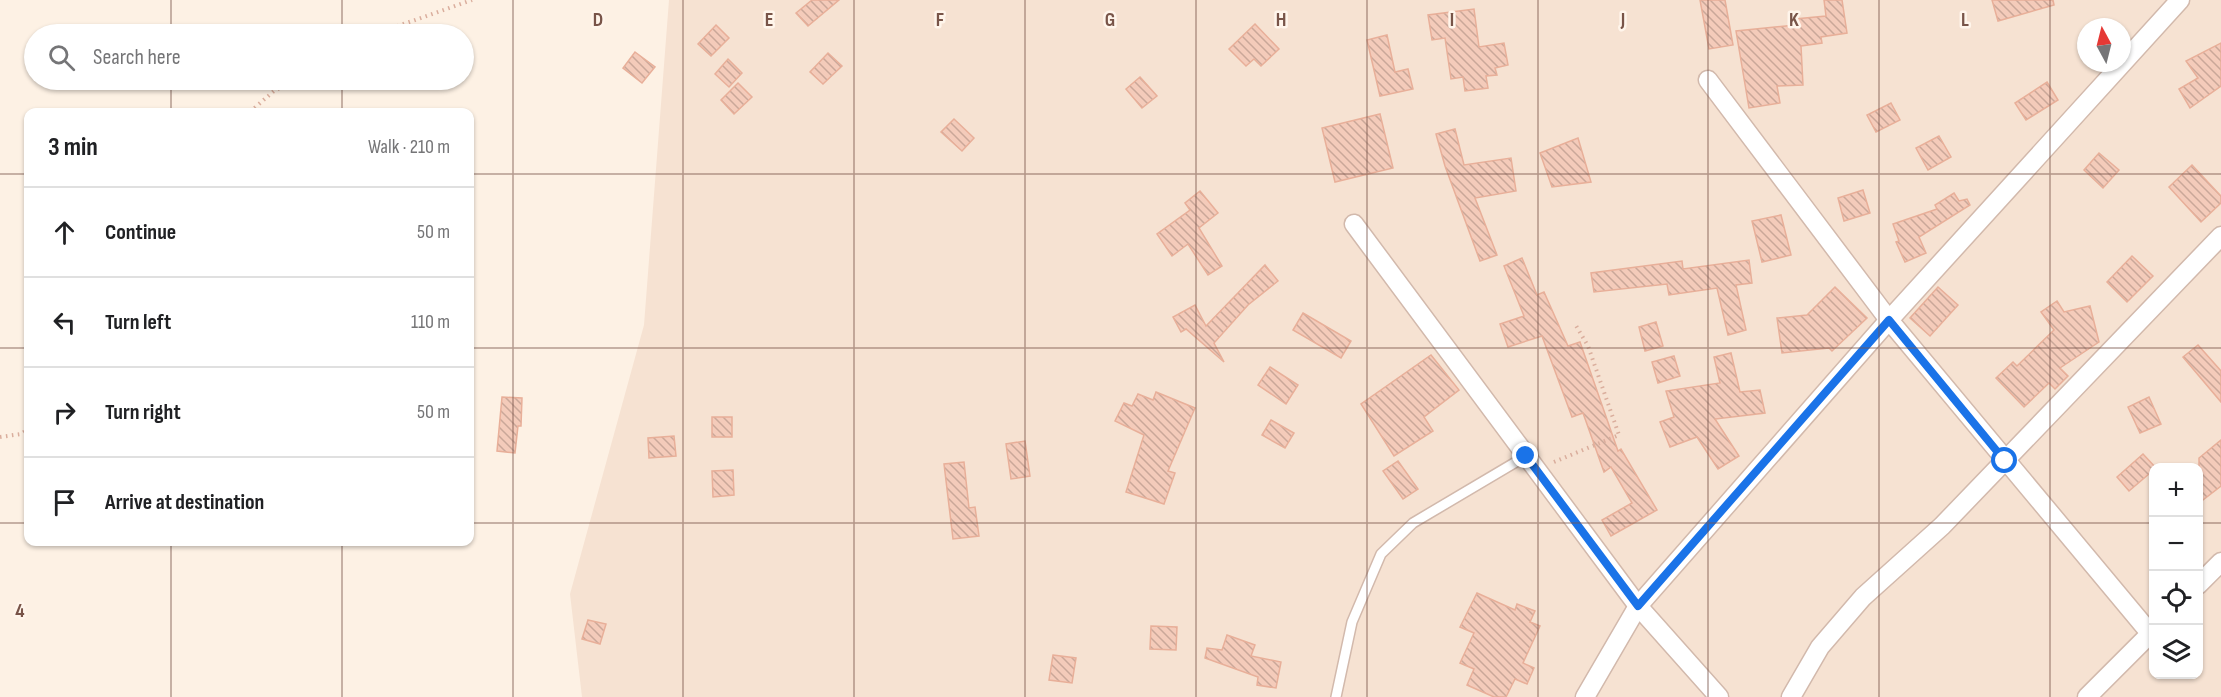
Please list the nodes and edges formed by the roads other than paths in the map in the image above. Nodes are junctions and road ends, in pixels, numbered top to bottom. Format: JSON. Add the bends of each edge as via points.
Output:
{"nodes":[{"id":1,"x":2180,"y":0,"type":"edge"},
{"id":2,"x":1708,"y":80,"type":"dead end"},
{"id":3,"x":1354,"y":224,"type":"dead end"},
{"id":4,"x":2221,"y":236,"type":"edge"},
{"id":5,"x":1889,"y":320,"type":"junction"},
{"id":6,"x":2005,"y":461,"type":"junction"},
{"id":7,"x":1531,"y":462,"type":"junction"},
{"id":8,"x":2221,"y":562,"type":"edge"},
{"id":9,"x":2203,"y":581,"type":"edge"},
{"id":10,"x":1638,"y":606,"type":"junction"},
{"id":11,"x":2149,"y":629,"type":"edge"},
{"id":12,"x":2149,"y":635,"type":"edge"},
{"id":13,"x":1336,"y":697,"type":"edge"},
{"id":14,"x":1585,"y":697,"type":"edge"},
{"id":15,"x":1719,"y":697,"type":"edge"},
{"id":16,"x":1791,"y":697,"type":"edge"},
{"id":17,"x":2086,"y":697,"type":"edge"}],
"edges":[{"from":1,"to":5,"type":"street"},
{"from":2,"to":5,"type":"street"},
{"from":3,"to":7,"type":"street"},
{"from":4,"to":6,"type":"street"},
{"from":5,"to":6,"type":"street"},
{"from":5,"to":10,"type":"street"},
{"from":6,"to":11,"type":"street"},
{"from":6,"to":16,"type":"street","via":[[1942,526],[1863,597],[1820,647]]},
{"from":7,"to":10,"type":"street"},
{"from":7,"to":13,"type":"lane","via":[[1413,523],[1381,554],[1352,622]]},
{"from":8,"to":9,"type":"street"},
{"from":10,"to":14,"type":"street"},
{"from":10,"to":15,"type":"street"},
{"from":12,"to":17,"type":"street"}]}
